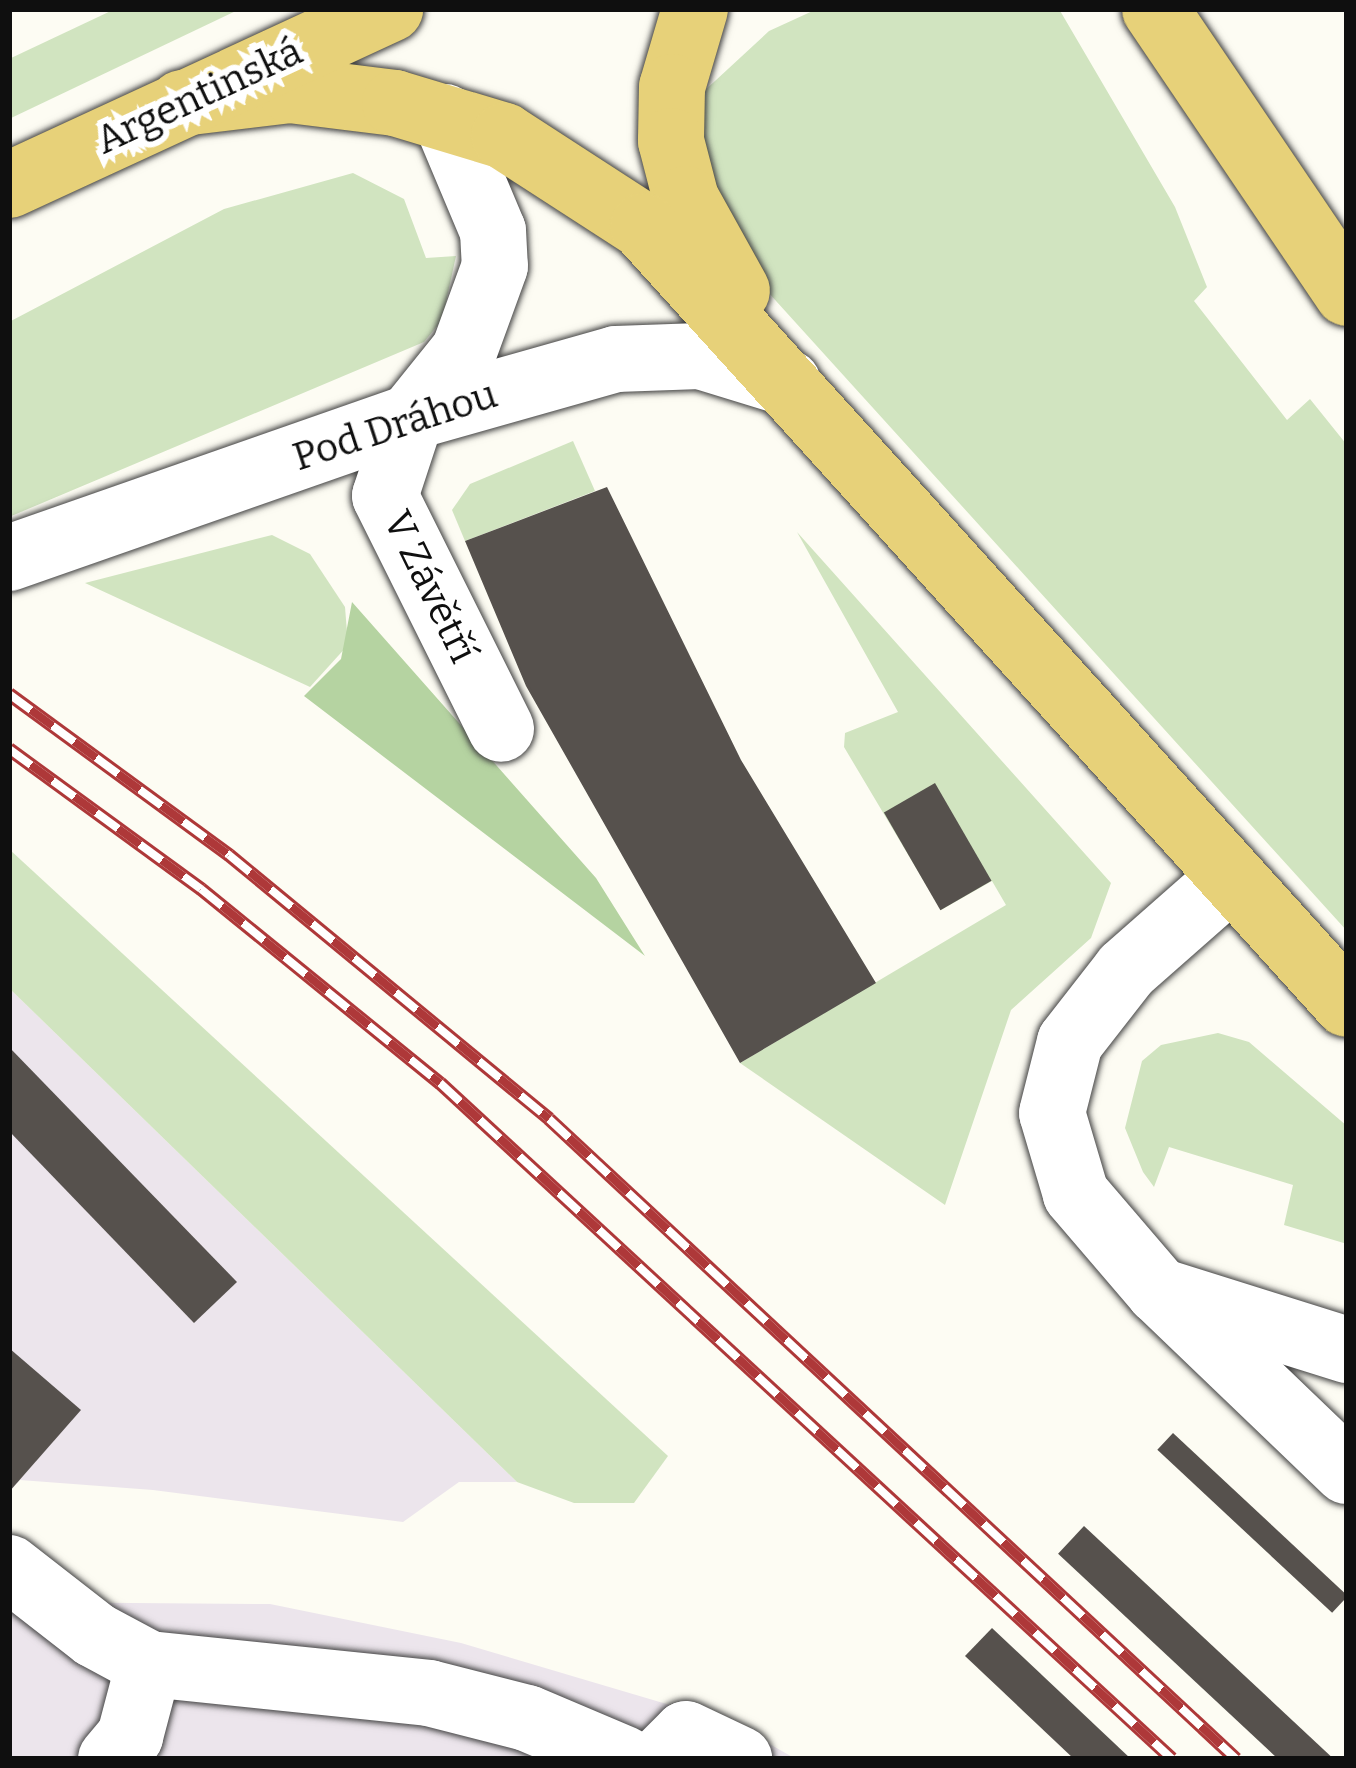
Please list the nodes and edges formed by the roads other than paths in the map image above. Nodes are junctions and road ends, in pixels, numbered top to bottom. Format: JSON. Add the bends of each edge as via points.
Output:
{"nodes":[{"id":1,"x":391,"y":9,"type":"edge"},
{"id":2,"x":694,"y":9,"type":"edge"},
{"id":3,"x":1155,"y":9,"type":"edge"},
{"id":4,"x":182,"y":103,"type":"junction"},
{"id":5,"x":445,"y":117,"type":"junction"},
{"id":6,"x":9,"y":185,"type":"edge"},
{"id":7,"x":1347,"y":293,"type":"edge"},
{"id":8,"x":788,"y":383,"type":"junction"},
{"id":9,"x":411,"y":417,"type":"junction"},
{"id":10,"x":9,"y":558,"type":"edge"},
{"id":11,"x":501,"y":729,"type":"dead end"},
{"id":12,"x":1227,"y":880,"type":"junction"},
{"id":13,"x":1347,"y":1004,"type":"edge"},
{"id":14,"x":1159,"y":1291,"type":"junction"},
{"id":15,"x":1347,"y":1350,"type":"edge"},
{"id":16,"x":1347,"y":1471,"type":"edge"},
{"id":17,"x":9,"y":1568,"type":"edge"},
{"id":18,"x":149,"y":1664,"type":"junction"},
{"id":19,"x":111,"y":1759,"type":"edge"},
{"id":20,"x":624,"y":1759,"type":"edge"},
{"id":21,"x":661,"y":1759,"type":"edge"},
{"id":22,"x":739,"y":1759,"type":"edge"}],
"edges":[{"from":1,"to":4,"type":"main road","name":"Argentinská"},
{"from":2,"to":8,"type":"main road","via":[[672,87],[671,141],[686,199]]},
{"from":3,"to":7,"type":"main road"},
{"from":4,"to":5,"type":"main road","via":[[308,91]]},
{"from":4,"to":6,"type":"main road","name":"Argentinská"},
{"from":5,"to":8,"type":"main road","via":[[504,136],[643,226]]},
{"from":5,"to":9,"type":"street","name":"V Závětří","via":[[493,231],[495,266],[464,351]]},
{"from":8,"to":9,"type":"street","name":"Pod Dráhou","via":[[738,364],[655,353]]},
{"from":8,"to":12,"type":"main road"},
{"from":9,"to":10,"type":"street","name":"Pod Dráhou"},
{"from":9,"to":11,"type":"street","name":"V Závětří","via":[[385,496]]},
{"from":12,"to":13,"type":"main road"},
{"from":12,"to":14,"type":"street","via":[[1126,970],[1070,1042],[1052,1113],[1076,1194]]},
{"from":14,"to":15,"type":"street"},
{"from":14,"to":16,"type":"street"},
{"from":17,"to":18,"type":"street","via":[[94,1635]]},
{"from":18,"to":19,"type":"street","via":[[130,1736]]},
{"from":18,"to":20,"type":"street","via":[[429,1693],[527,1718]]},
{"from":21,"to":22,"type":"street","via":[[686,1734]]}]}
